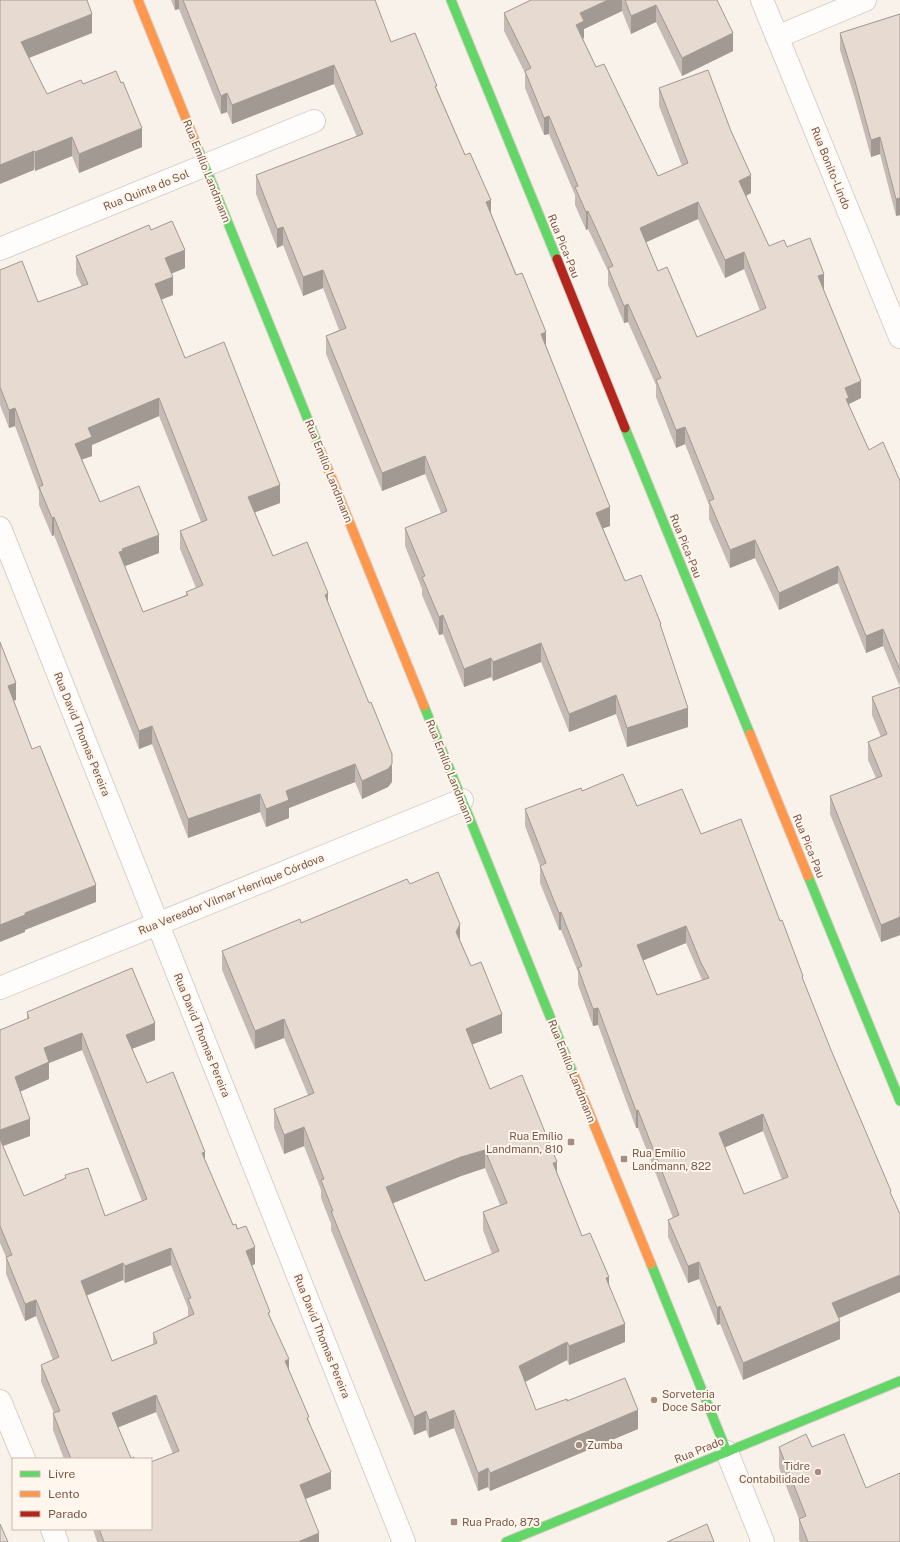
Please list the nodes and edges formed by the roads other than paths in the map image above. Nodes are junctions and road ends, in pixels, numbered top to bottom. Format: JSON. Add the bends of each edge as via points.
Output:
{"nodes":[{"id":1,"x":138,"y":0,"type":"edge"},
{"id":2,"x":451,"y":0,"type":"edge"},
{"id":3,"x":762,"y":0,"type":"edge"},
{"id":4,"x":865,"y":0,"type":"edge"},
{"id":5,"x":778,"y":37,"type":"junction"},
{"id":6,"x":314,"y":121,"type":"dead end"},
{"id":7,"x":205,"y":166,"type":"junction"},
{"id":8,"x":0,"y":249,"type":"edge"},
{"id":9,"x":900,"y":336,"type":"edge"},
{"id":10,"x":0,"y":528,"type":"edge"},
{"id":11,"x":462,"y":800,"type":"junction"},
{"id":12,"x":158,"y":924,"type":"junction"},
{"id":13,"x":0,"y":988,"type":"edge"},
{"id":14,"x":900,"y":1102,"type":"edge"},
{"id":15,"x":900,"y":1381,"type":"edge"},
{"id":16,"x":0,"y":1401,"type":"edge"},
{"id":17,"x":726,"y":1452,"type":"junction"},
{"id":18,"x":24,"y":1458,"type":"edge"},
{"id":19,"x":52,"y":1530,"type":"edge"},
{"id":20,"x":57,"y":1542,"type":"edge"},
{"id":21,"x":404,"y":1542,"type":"edge"},
{"id":22,"x":506,"y":1542,"type":"edge"},
{"id":23,"x":763,"y":1542,"type":"edge"}],
"edges":[{"from":1,"to":7,"type":"street","name":"Rua Emílio Landmann"},
{"from":2,"to":14,"type":"street","name":"Rua Pica-Pau"},
{"from":3,"to":5,"type":"street","name":"Rua Bonito-Lindo"},
{"from":4,"to":5,"type":"street"},
{"from":5,"to":9,"type":"street","name":"Rua Bonito-Lindo"},
{"from":6,"to":7,"type":"street","name":"Rua Quinta do Sol"},
{"from":7,"to":8,"type":"street","name":"Rua Quinta do Sol"},
{"from":7,"to":11,"type":"street","name":"Rua Emílio Landmann"},
{"from":10,"to":12,"type":"street","name":"Rua David Thomas Pereira"},
{"from":11,"to":12,"type":"street","name":"Rua Vereador Vilmar Henrique Córdova"},
{"from":11,"to":17,"type":"street","name":"Rua Emílio Landmann"},
{"from":12,"to":13,"type":"street","name":"Rua Vereador Vilmar Henrique Córdova"},
{"from":12,"to":21,"type":"street","name":"Rua David Thomas Pereira"},
{"from":15,"to":17,"type":"street","name":"Rua Prado"},
{"from":16,"to":18,"type":"street"},
{"from":17,"to":22,"type":"street","name":"Rua Prado"},
{"from":17,"to":23,"type":"street","name":"Rua Emílio Landmann"},
{"from":19,"to":20,"type":"street"}]}
